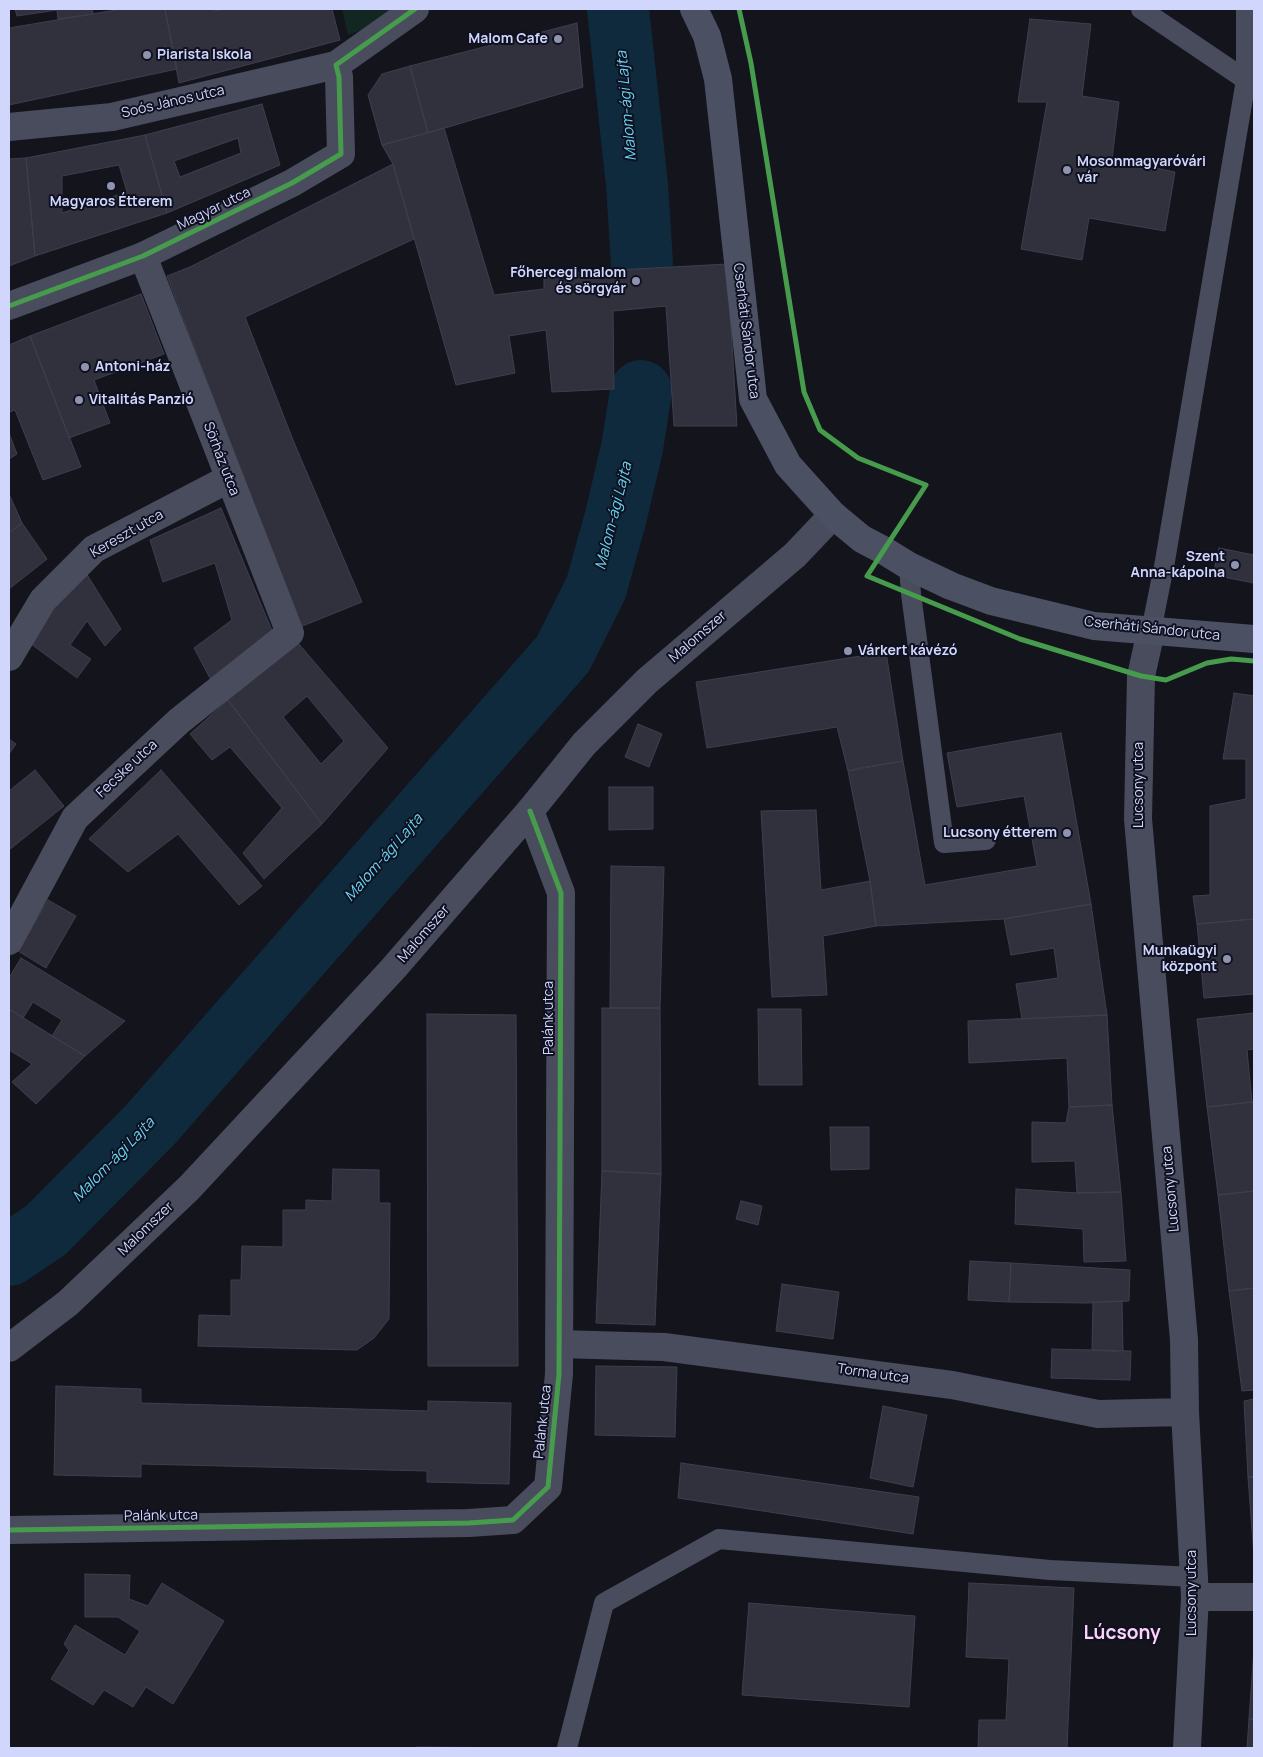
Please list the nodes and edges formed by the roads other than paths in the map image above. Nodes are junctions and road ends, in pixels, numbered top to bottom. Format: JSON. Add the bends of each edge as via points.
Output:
{"nodes":[{"id":1,"x":415,"y":9,"type":"edge"},
{"id":2,"x":694,"y":9,"type":"edge"},
{"id":3,"x":1141,"y":9,"type":"edge"},
{"id":4,"x":1246,"y":9,"type":"edge"},
{"id":5,"x":336,"y":65,"type":"junction"},
{"id":6,"x":1250,"y":80,"type":"edge"},
{"id":7,"x":9,"y":127,"type":"edge"},
{"id":8,"x":142,"y":256,"type":"junction"},
{"id":9,"x":9,"y":306,"type":"edge"},
{"id":10,"x":228,"y":479,"type":"junction"},
{"id":11,"x":833,"y":515,"type":"junction"},
{"id":12,"x":909,"y":566,"type":"junction"},
{"id":13,"x":1151,"y":631,"type":"junction"},
{"id":14,"x":290,"y":633,"type":"joint"},
{"id":15,"x":1254,"y":639,"type":"edge"},
{"id":16,"x":9,"y":657,"type":"edge"},
{"id":17,"x":530,"y":812,"type":"junction"},
{"id":18,"x":986,"y":840,"type":"dead end"},
{"id":19,"x":9,"y":941,"type":"edge"},
{"id":20,"x":559,"y":1344,"type":"junction"},
{"id":21,"x":9,"y":1348,"type":"edge"},
{"id":22,"x":1185,"y":1412,"type":"junction"},
{"id":23,"x":9,"y":1530,"type":"edge"},
{"id":24,"x":1195,"y":1587,"type":"junction"},
{"id":25,"x":1254,"y":1597,"type":"edge"},
{"id":26,"x":567,"y":1748,"type":"edge"},
{"id":27,"x":1187,"y":1748,"type":"edge"}],
"edges":[{"from":1,"to":5,"type":"street"},
{"from":2,"to":11,"type":"main road","name":"Cserháti Sándor utca","via":[[707,36],[718,79],[753,399],[788,465]]},
{"from":3,"to":6,"type":"lane"},
{"from":4,"to":6,"type":"lane"},
{"from":5,"to":7,"type":"street","name":"Soós János utca","via":[[112,117]]},
{"from":5,"to":8,"type":"street","name":"Magyar utca","via":[[341,154],[292,183]]},
{"from":6,"to":13,"type":"lane"},
{"from":8,"to":9,"type":"street","name":"Magyar utca"},
{"from":8,"to":10,"type":"street","name":"Sörház utca"},
{"from":10,"to":14,"type":"street","name":"Sörház utca"},
{"from":10,"to":16,"type":"street","name":"Kereszt utca","via":[[94,549],[43,600]]},
{"from":11,"to":12,"type":"main road","name":"Cserháti Sándor utca","via":[[862,539]]},
{"from":11,"to":17,"type":"street","name":"Malomszer","via":[[795,555],[647,680],[584,744]]},
{"from":12,"to":13,"type":"main road","name":"Cserháti Sándor utca","via":[[991,601],[1094,626]]},
{"from":12,"to":18,"type":"lane","via":[[944,843]]},
{"from":13,"to":15,"type":"main road","name":"Cserháti Sándor utca"},
{"from":13,"to":22,"type":"street","name":"Lucsony utca","via":[[1141,676],[1138,819],[1184,1340]]},
{"from":14,"to":19,"type":"street","name":"Fecske utca","via":[[178,721],[75,818]]},
{"from":17,"to":20,"type":"street","name":"Palánk utca","via":[[561,893]]},
{"from":17,"to":21,"type":"street","name":"Malomszer","via":[[392,970],[189,1188],[68,1303]]},
{"from":20,"to":22,"type":"street","name":"Torma utca","via":[[664,1346],[952,1385],[1098,1414]]},
{"from":20,"to":23,"type":"street","name":"Palánk utca","via":[[548,1487],[513,1520]]},
{"from":22,"to":24,"type":"street","name":"Lucsony utca"},
{"from":24,"to":25,"type":"street"},
{"from":24,"to":26,"type":"lane","via":[[719,1539],[604,1603]]},
{"from":24,"to":27,"type":"street","name":"Lucsony utca"}]}
